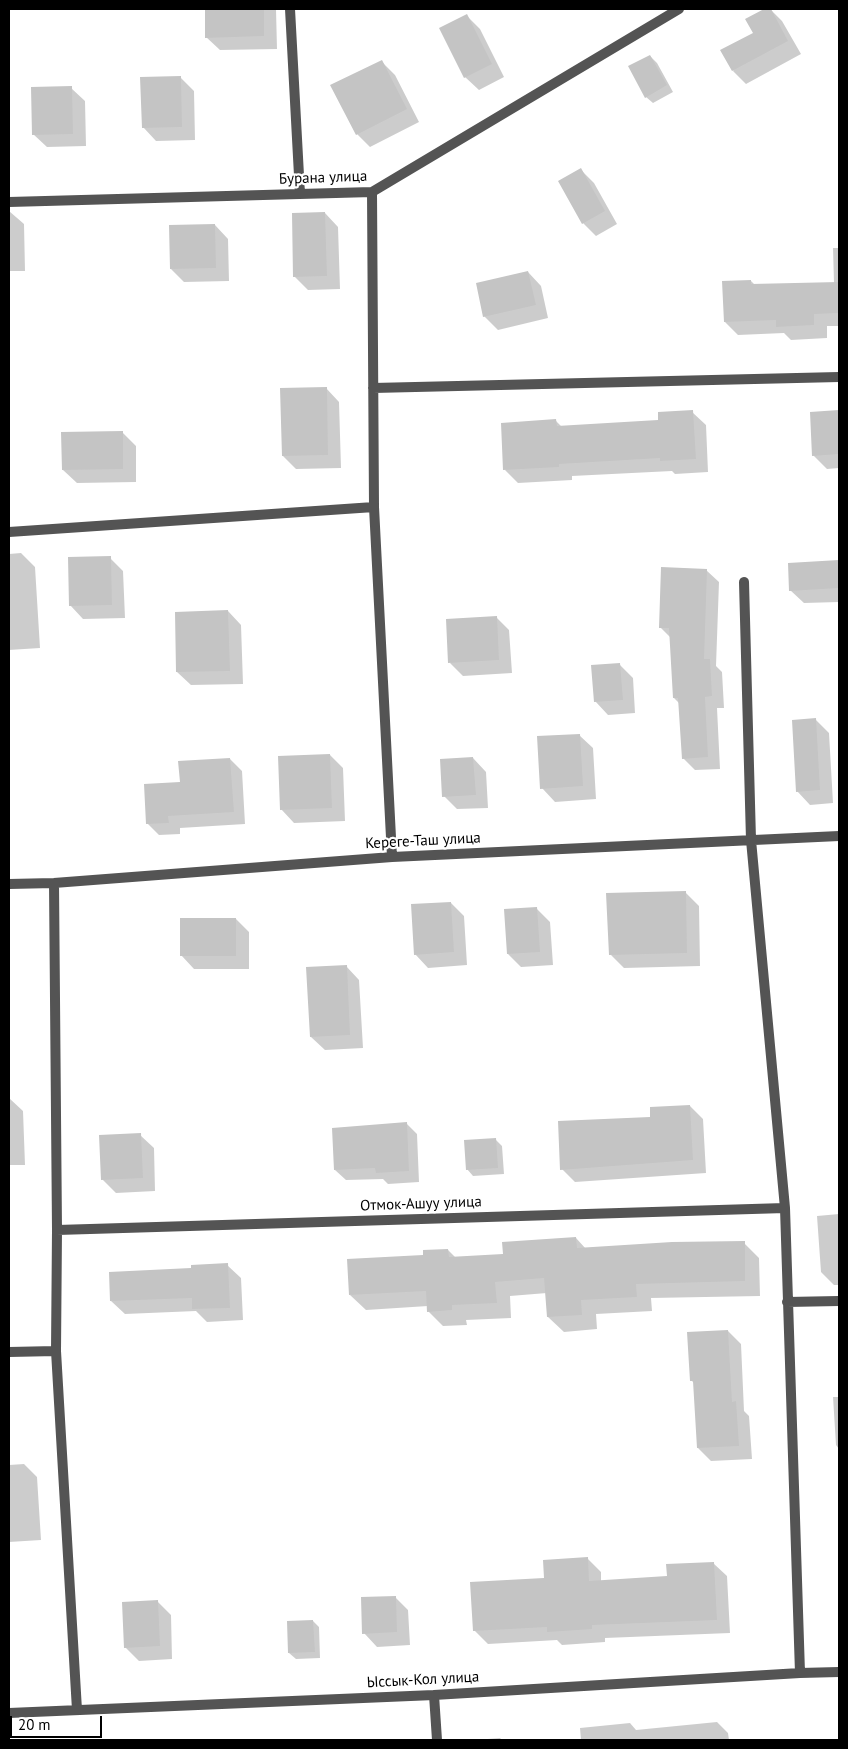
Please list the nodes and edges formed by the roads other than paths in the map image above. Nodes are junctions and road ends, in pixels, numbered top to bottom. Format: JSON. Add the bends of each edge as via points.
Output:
{"nodes":[{"id":1,"x":290,"y":9,"type":"edge"},
{"id":2,"x":679,"y":9,"type":"edge"},
{"id":3,"x":372,"y":192,"type":"junction"},
{"id":4,"x":300,"y":194,"type":"junction"},
{"id":5,"x":9,"y":202,"type":"edge"},
{"id":6,"x":839,"y":377,"type":"edge"},
{"id":7,"x":373,"y":388,"type":"junction"},
{"id":8,"x":374,"y":506,"type":"junction"},
{"id":9,"x":9,"y":532,"type":"edge"},
{"id":10,"x":744,"y":582,"type":"dead end"},
{"id":11,"x":839,"y":836,"type":"edge"},
{"id":12,"x":751,"y":840,"type":"junction"},
{"id":13,"x":392,"y":856,"type":"junction"},
{"id":14,"x":54,"y":883,"type":"junction"},
{"id":15,"x":9,"y":884,"type":"edge"},
{"id":16,"x":785,"y":1208,"type":"junction"},
{"id":17,"x":58,"y":1230,"type":"junction"},
{"id":18,"x":839,"y":1301,"type":"edge"},
{"id":19,"x":787,"y":1302,"type":"junction"},
{"id":20,"x":56,"y":1350,"type":"junction"},
{"id":21,"x":9,"y":1352,"type":"edge"},
{"id":22,"x":839,"y":1672,"type":"edge"},
{"id":23,"x":800,"y":1673,"type":"junction"},
{"id":24,"x":434,"y":1695,"type":"junction"},
{"id":25,"x":77,"y":1710,"type":"junction"},
{"id":26,"x":9,"y":1713,"type":"edge"},
{"id":27,"x":437,"y":1740,"type":"edge"}],
"edges":[{"from":1,"to":4,"type":"street"},
{"from":2,"to":3,"type":"street","name":"Бурана улица"},
{"from":3,"to":4,"type":"street","name":"Бурана улица"},
{"from":3,"to":7,"type":"street"},
{"from":4,"to":5,"type":"street","name":"Бурана улица"},
{"from":6,"to":7,"type":"street"},
{"from":7,"to":8,"type":"street"},
{"from":8,"to":9,"type":"street"},
{"from":8,"to":13,"type":"street"},
{"from":10,"to":12,"type":"street"},
{"from":11,"to":12,"type":"street","name":"Кереге-Таш улица"},
{"from":12,"to":13,"type":"street","name":"Кереге-Таш улица"},
{"from":12,"to":16,"type":"street"},
{"from":13,"to":14,"type":"street","name":"Кереге-Таш улица"},
{"from":14,"to":15,"type":"street","name":"Кереге-Таш улица"},
{"from":14,"to":17,"type":"street"},
{"from":16,"to":17,"type":"street","name":"Отмок-Ашуу улица"},
{"from":16,"to":19,"type":"street"},
{"from":17,"to":20,"type":"street"},
{"from":18,"to":19,"type":"street"},
{"from":19,"to":23,"type":"street"},
{"from":20,"to":21,"type":"street"},
{"from":20,"to":25,"type":"street"},
{"from":22,"to":23,"type":"street","name":"Ыссык-Кол улица"},
{"from":23,"to":24,"type":"street","name":"Ыссык-Кол улица"},
{"from":24,"to":25,"type":"street","name":"Ыссык-Кол улица"},
{"from":24,"to":27,"type":"street"},
{"from":25,"to":26,"type":"street","name":"Ыссык-Кол улица"}]}
